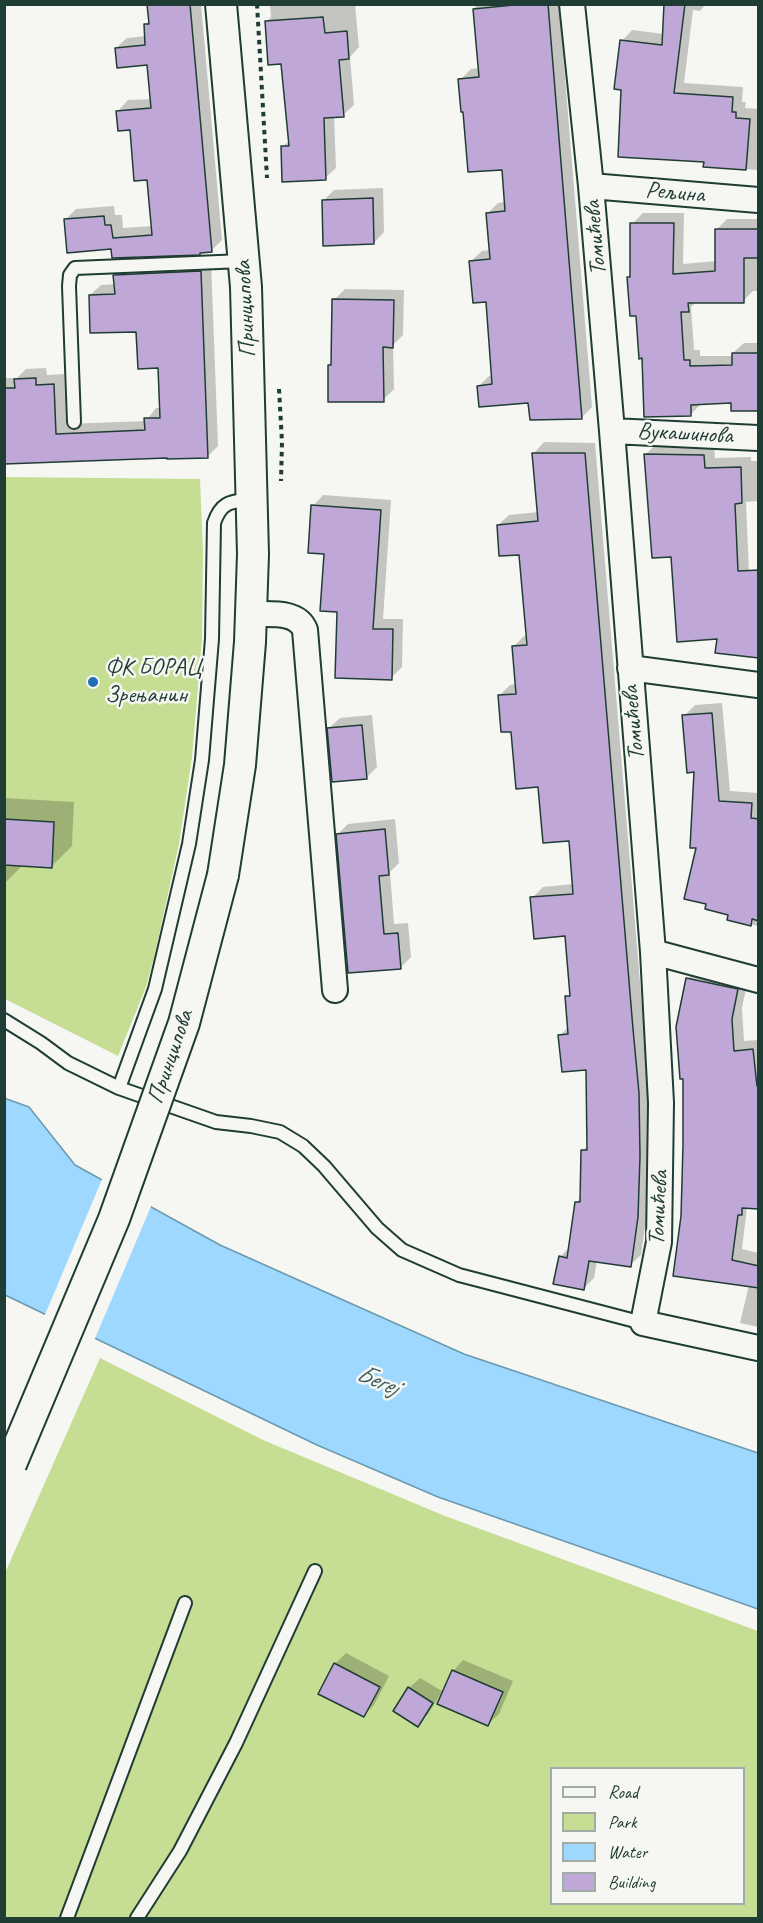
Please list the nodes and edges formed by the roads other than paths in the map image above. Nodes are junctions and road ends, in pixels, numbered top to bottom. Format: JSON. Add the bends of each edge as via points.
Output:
{"nodes":[{"id":1,"x":221,"y":4,"type":"edge"},
{"id":2,"x":573,"y":4,"type":"edge"},
{"id":3,"x":591,"y":186,"type":"junction"},
{"id":4,"x":759,"y":200,"type":"edge"},
{"id":5,"x":244,"y":261,"type":"junction"},
{"id":6,"x":74,"y":422,"type":"dead end"},
{"id":7,"x":612,"y":431,"type":"junction"},
{"id":8,"x":759,"y":438,"type":"edge"},
{"id":9,"x":252,"y":499,"type":"junction"},
{"id":10,"x":251,"y":614,"type":"junction"},
{"id":11,"x":630,"y":668,"type":"junction"},
{"id":12,"x":759,"y":685,"type":"edge"},
{"id":13,"x":653,"y":951,"type":"junction"},
{"id":14,"x":759,"y":980,"type":"edge"},
{"id":15,"x":335,"y":990,"type":"dead end"},
{"id":16,"x":4,"y":1020,"type":"edge"},
{"id":17,"x":119,"y":1088,"type":"junction"},
{"id":18,"x":643,"y":1323,"type":"junction"},
{"id":19,"x":759,"y":1348,"type":"edge"},
{"id":20,"x":8,"y":1471,"type":"edge"},
{"id":21,"x":315,"y":1571,"type":"dead end"},
{"id":22,"x":185,"y":1603,"type":"dead end"},
{"id":23,"x":67,"y":1918,"type":"edge"},
{"id":24,"x":137,"y":1918,"type":"edge"}],
"edges":[{"from":1,"to":5,"type":"street","name":"Принципова"},
{"from":2,"to":3,"type":"street","name":"Томићева"},
{"from":3,"to":4,"type":"street","name":"Рељина"},
{"from":3,"to":7,"type":"street","name":"Томићева"},
{"from":5,"to":6,"type":"lane","via":[[75,268],[69,286]]},
{"from":5,"to":9,"type":"street","name":"Принципова"},
{"from":7,"to":8,"type":"street","name":"Вукашинова"},
{"from":7,"to":11,"type":"street","name":"Томићева"},
{"from":9,"to":10,"type":"street","name":"Принципова"},
{"from":9,"to":17,"type":"lane","via":[[229,502],[218,511],[214,523],[212,639],[202,760],[189,844],[155,989]]},
{"from":10,"to":15,"type":"street","via":[[293,617],[305,630]]},
{"from":10,"to":20,"type":"street","name":"Принципова","bridge":true,"via":[[240,765],[223,875],[184,1023],[114,1219]]},
{"from":11,"to":12,"type":"street"},
{"from":11,"to":13,"type":"street","name":"Томићева"},
{"from":13,"to":14,"type":"street"},
{"from":13,"to":18,"type":"street","name":"Томићева","via":[[661,1184],[659,1242]]},
{"from":16,"to":17,"type":"lane","via":[[68,1063]]},
{"from":17,"to":18,"type":"lane","via":[[216,1122],[280,1132],[324,1166],[377,1228],[402,1250],[459,1275]]},
{"from":18,"to":19,"type":"street"},
{"from":21,"to":24,"type":"lane","via":[[236,1743],[180,1851]]},
{"from":22,"to":23,"type":"lane"}]}
